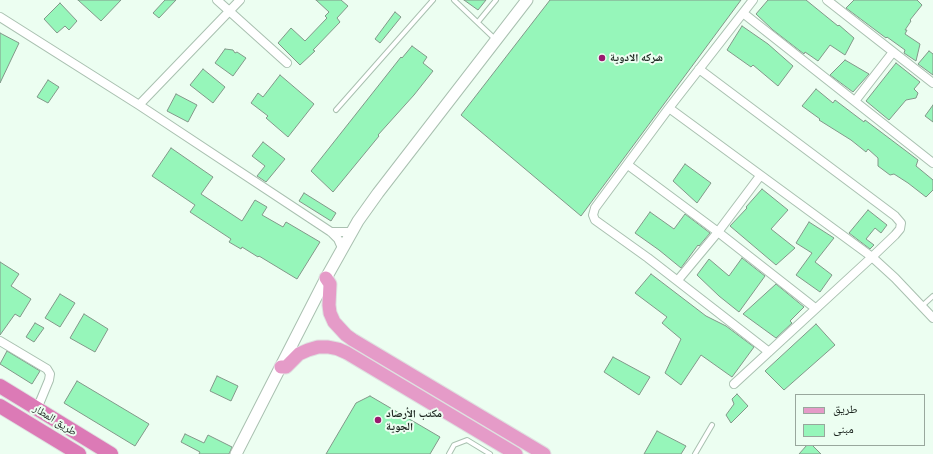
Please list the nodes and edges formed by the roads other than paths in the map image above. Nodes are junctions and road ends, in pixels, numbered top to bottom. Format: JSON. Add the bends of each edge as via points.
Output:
{"nodes":[{"id":1,"x":217,"y":0,"type":"edge"},
{"id":2,"x":240,"y":0,"type":"edge"},
{"id":3,"x":433,"y":0,"type":"edge"},
{"id":4,"x":454,"y":0,"type":"edge"},
{"id":5,"x":496,"y":0,"type":"edge"},
{"id":6,"x":527,"y":0,"type":"edge"},
{"id":7,"x":753,"y":0,"type":"edge"},
{"id":8,"x":827,"y":0,"type":"edge"},
{"id":9,"x":229,"y":12,"type":"junction"},
{"id":10,"x":743,"y":13,"type":"junction"},
{"id":11,"x":0,"y":17,"type":"edge"},
{"id":12,"x":478,"y":22,"type":"junction"},
{"id":13,"x":497,"y":40,"type":"junction"},
{"id":14,"x":894,"y":52,"type":"junction"},
{"id":15,"x":287,"y":63,"type":"dead end"},
{"id":16,"x":699,"y":70,"type":"junction"},
{"id":17,"x":933,"y":83,"type":"edge"},
{"id":18,"x":855,"y":101,"type":"junction"},
{"id":19,"x":139,"y":105,"type":"junction"},
{"id":20,"x":669,"y":108,"type":"junction"},
{"id":21,"x":336,"y":110,"type":"dead end"},
{"id":22,"x":933,"y":163,"type":"edge"},
{"id":23,"x":628,"y":165,"type":"junction"},
{"id":24,"x":760,"y":176,"type":"junction"},
{"id":25,"x":331,"y":232,"type":"junction"},
{"id":26,"x":351,"y":232,"type":"junction"},
{"id":27,"x":718,"y":232,"type":"junction"},
{"id":28,"x":342,"y":248,"type":"junction"},
{"id":29,"x":872,"y":257,"type":"junction"},
{"id":30,"x":326,"y":278,"type":"junction"},
{"id":31,"x":678,"y":280,"type":"junction"},
{"id":32,"x":933,"y":296,"type":"edge"},
{"id":33,"x":922,"y":306,"type":"junction"},
{"id":34,"x":815,"y":308,"type":"junction"},
{"id":35,"x":933,"y":318,"type":"edge"},
{"id":36,"x":0,"y":340,"type":"edge"},
{"id":37,"x":769,"y":352,"type":"junction"},
{"id":38,"x":281,"y":367,"type":"junction"},
{"id":39,"x":734,"y":384,"type":"dead end"},
{"id":40,"x":0,"y":386,"type":"edge"},
{"id":41,"x":0,"y":406,"type":"edge"},
{"id":42,"x":37,"y":408,"type":"junction"},
{"id":43,"x":712,"y":424,"type":"dead end"},
{"id":44,"x":79,"y":454,"type":"edge"},
{"id":45,"x":111,"y":454,"type":"edge"},
{"id":46,"x":236,"y":454,"type":"edge"},
{"id":47,"x":448,"y":454,"type":"edge"},
{"id":48,"x":490,"y":454,"type":"edge"},
{"id":49,"x":516,"y":454,"type":"edge"},
{"id":50,"x":544,"y":454,"type":"edge"},
{"id":51,"x":695,"y":454,"type":"edge"}],
"edges":[{"from":1,"to":9,"type":"street"},
{"from":2,"to":9,"type":"street"},
{"from":3,"to":21,"type":"lane"},
{"from":4,"to":12,"type":"lane"},
{"from":5,"to":12,"type":"lane"},
{"from":6,"to":13,"type":"street"},
{"from":7,"to":10,"type":"street"},
{"from":8,"to":14,"type":"street"},
{"from":9,"to":15,"type":"street"},
{"from":9,"to":19,"type":"street"},
{"from":10,"to":16,"type":"street"},
{"from":10,"to":18,"type":"street"},
{"from":11,"to":19,"type":"street"},
{"from":12,"to":13,"type":"lane"},
{"from":13,"to":26,"type":"street","via":[[378,193]]},
{"from":14,"to":17,"type":"street"},
{"from":14,"to":18,"type":"street"},
{"from":16,"to":20,"type":"street"},
{"from":16,"to":29,"type":"street","via":[[895,216],[901,224],[900,229]]},
{"from":18,"to":22,"type":"street"},
{"from":19,"to":25,"type":"street"},
{"from":20,"to":23,"type":"street"},
{"from":20,"to":24,"type":"street"},
{"from":23,"to":27,"type":"street"},
{"from":23,"to":31,"type":"street","via":[[595,208],[595,220]]},
{"from":24,"to":27,"type":"street"},
{"from":24,"to":29,"type":"street"},
{"from":25,"to":26,"type":"street"},
{"from":25,"to":28,"type":"street"},
{"from":26,"to":28,"type":"street"},
{"from":27,"to":31,"type":"street"},
{"from":27,"to":34,"type":"street"},
{"from":28,"to":30,"type":"street"},
{"from":29,"to":33,"type":"street"},
{"from":29,"to":34,"type":"street"},
{"from":30,"to":38,"type":"street"},
{"from":30,"to":50,"type":"main road","via":[[330,284],[330,313],[334,322],[346,335]]},
{"from":31,"to":37,"type":"street"},
{"from":32,"to":33,"type":"lane"},
{"from":33,"to":35,"type":"street"},
{"from":34,"to":37,"type":"street"},
{"from":36,"to":42,"type":"street","via":[[47,369],[50,374]]},
{"from":37,"to":39,"type":"street"},
{"from":38,"to":46,"type":"street"},
{"from":38,"to":49,"type":"main road","via":[[286,367],[299,354],[308,350],[318,347],[338,349]]},
{"from":40,"to":42,"type":"highway","name":"طريق المطار"},
{"from":41,"to":44,"type":"highway","name":"طريق المطار"},
{"from":42,"to":45,"type":"highway","name":"طريق المطار"},
{"from":43,"to":51,"type":"lane"},
{"from":47,"to":48,"type":"lane","via":[[454,445],[467,440]]}]}
